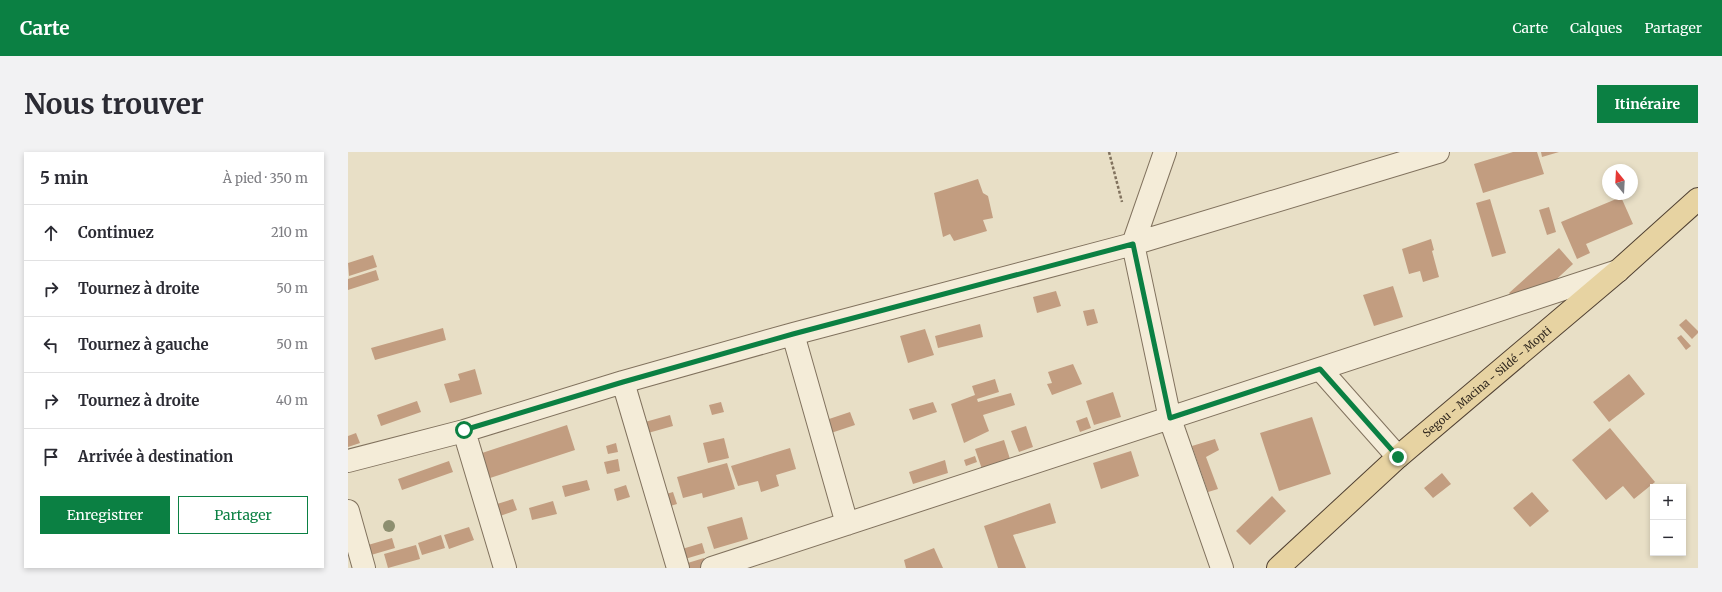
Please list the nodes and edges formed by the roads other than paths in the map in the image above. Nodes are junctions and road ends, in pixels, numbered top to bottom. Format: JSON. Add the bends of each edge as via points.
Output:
{"nodes":[{"id":1,"x":1166,"y":152,"type":"edge"},
{"id":2,"x":1438,"y":152,"type":"edge"},
{"id":3,"x":1698,"y":199,"type":"edge"},
{"id":4,"x":1133,"y":244,"type":"junction"},
{"id":5,"x":1619,"y":270,"type":"junction"},
{"id":6,"x":793,"y":334,"type":"junction"},
{"id":7,"x":1320,"y":369,"type":"junction"},
{"id":8,"x":623,"y":382,"type":"junction"},
{"id":9,"x":1170,"y":418,"type":"junction"},
{"id":10,"x":464,"y":430,"type":"junction"},
{"id":11,"x":1398,"y":457,"type":"junction"},
{"id":12,"x":348,"y":462,"type":"edge"},
{"id":13,"x":348,"y":511,"type":"edge"},
{"id":14,"x":847,"y":524,"type":"junction"},
{"id":15,"x":364,"y":568,"type":"edge"},
{"id":16,"x":505,"y":568,"type":"edge"},
{"id":17,"x":678,"y":568,"type":"edge"},
{"id":18,"x":712,"y":568,"type":"edge"},
{"id":19,"x":1222,"y":568,"type":"edge"},
{"id":20,"x":1278,"y":568,"type":"edge"}],
"edges":[{"from":1,"to":4,"type":"street"},
{"from":2,"to":4,"type":"street"},
{"from":3,"to":5,"type":"main road","name":"Segou - Macina - Sildé - Mopti"},
{"from":4,"to":6,"type":"street"},
{"from":4,"to":9,"type":"street"},
{"from":5,"to":7,"type":"street"},
{"from":5,"to":11,"type":"main road","name":"Segou - Macina - Sildé - Mopti"},
{"from":6,"to":8,"type":"street"},
{"from":6,"to":14,"type":"street"},
{"from":7,"to":9,"type":"street"},
{"from":7,"to":11,"type":"street"},
{"from":8,"to":10,"type":"street"},
{"from":8,"to":17,"type":"street"},
{"from":9,"to":14,"type":"street"},
{"from":9,"to":19,"type":"street"},
{"from":10,"to":12,"type":"street"},
{"from":10,"to":16,"type":"street"},
{"from":11,"to":20,"type":"main road","name":"Segou - Macina - Sildé - Mopti"},
{"from":13,"to":15,"type":"street"},
{"from":14,"to":18,"type":"street"}]}
